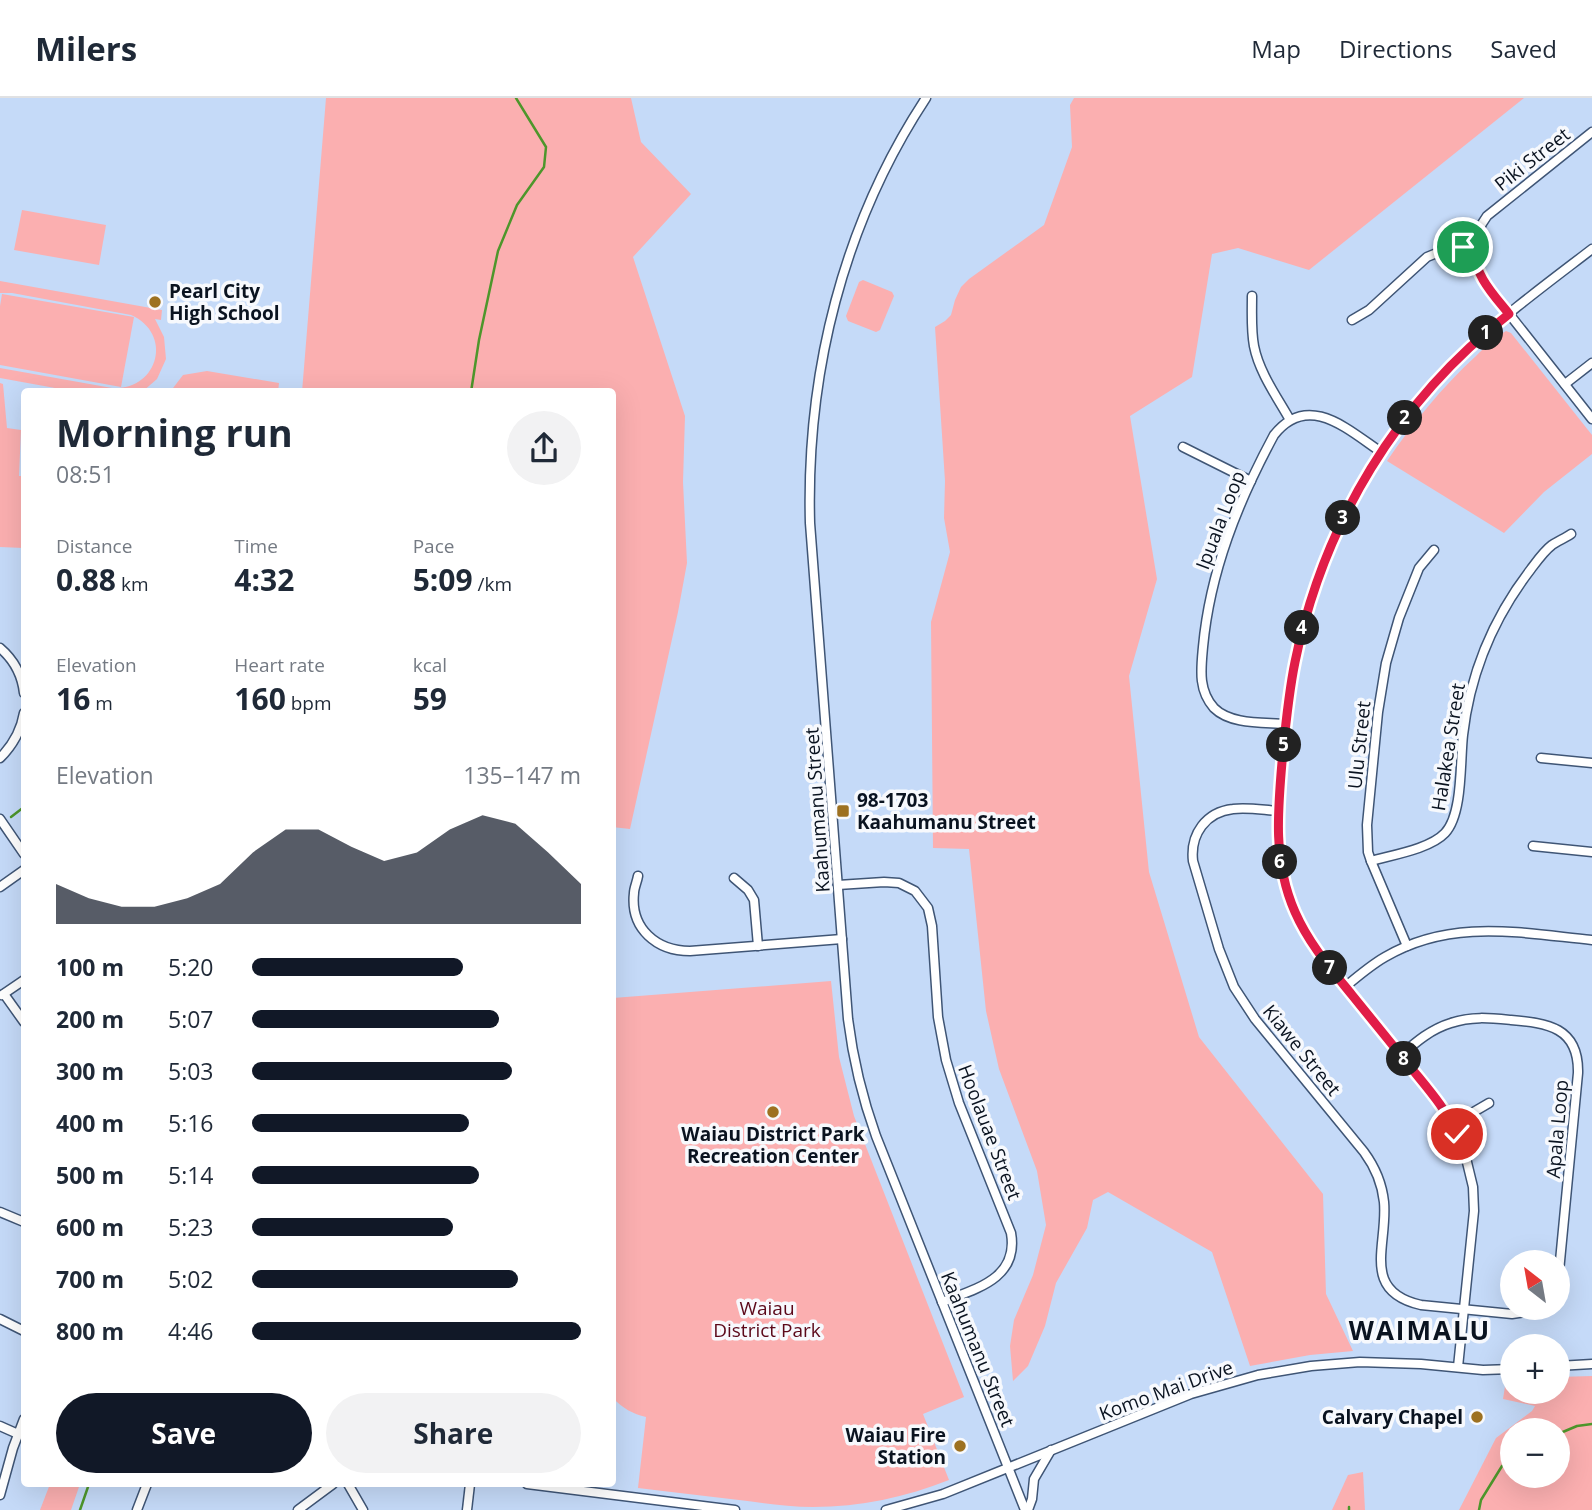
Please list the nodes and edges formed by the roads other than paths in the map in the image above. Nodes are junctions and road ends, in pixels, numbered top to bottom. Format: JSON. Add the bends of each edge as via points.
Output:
{"nodes":[{"id":1,"x":926,"y":98,"type":"edge"},
{"id":2,"x":1592,"y":132,"type":"edge"},
{"id":3,"x":1474,"y":248,"type":"junction"},
{"id":4,"x":1592,"y":249,"type":"edge"},
{"id":5,"x":1252,"y":296,"type":"dead end"},
{"id":6,"x":1509,"y":314,"type":"junction"},
{"id":7,"x":1352,"y":320,"type":"dead end"},
{"id":8,"x":1592,"y":363,"type":"edge"},
{"id":9,"x":1565,"y":384,"type":"junction"},
{"id":10,"x":1592,"y":419,"type":"edge"},
{"id":11,"x":1290,"y":420,"type":"junction"},
{"id":12,"x":1183,"y":447,"type":"dead end"},
{"id":13,"x":1381,"y":452,"type":"junction"},
{"id":14,"x":1251,"y":481,"type":"junction"},
{"id":15,"x":1571,"y":534,"type":"dead end"},
{"id":16,"x":1434,"y":550,"type":"dead end"},
{"id":17,"x":0,"y":648,"type":"edge"},
{"id":18,"x":21,"y":677,"type":"edge"},
{"id":19,"x":21,"y":723,"type":"edge"},
{"id":20,"x":1286,"y":724,"type":"junction"},
{"id":21,"x":0,"y":758,"type":"edge"},
{"id":22,"x":1542,"y":758,"type":"dead end"},
{"id":23,"x":1592,"y":764,"type":"edge"},
{"id":24,"x":1278,"y":811,"type":"junction"},
{"id":25,"x":1,"y":821,"type":"edge"},
{"id":26,"x":1533,"y":846,"type":"dead end"},
{"id":27,"x":21,"y":850,"type":"edge"},
{"id":28,"x":1592,"y":852,"type":"edge"},
{"id":29,"x":1371,"y":861,"type":"junction"},
{"id":30,"x":21,"y":872,"type":"edge"},
{"id":31,"x":638,"y":876,"type":"dead end"},
{"id":32,"x":734,"y":878,"type":"dead end"},
{"id":33,"x":838,"y":885,"type":"junction"},
{"id":34,"x":0,"y":887,"type":"edge"},
{"id":35,"x":1592,"y":937,"type":"edge"},
{"id":36,"x":842,"y":939,"type":"junction"},
{"id":37,"x":758,"y":946,"type":"junction"},
{"id":38,"x":1407,"y":946,"type":"junction"},
{"id":39,"x":21,"y":982,"type":"edge"},
{"id":40,"x":1345,"y":987,"type":"junction"},
{"id":41,"x":2,"y":995,"type":"edge"},
{"id":42,"x":21,"y":1018,"type":"edge"},
{"id":43,"x":1401,"y":1055,"type":"junction"},
{"id":44,"x":1489,"y":1103,"type":"dead end"},
{"id":45,"x":1453,"y":1124,"type":"junction"},
{"id":46,"x":0,"y":1212,"type":"edge"},
{"id":47,"x":21,"y":1221,"type":"edge"},
{"id":48,"x":1561,"y":1250,"type":"edge"},
{"id":49,"x":942,"y":1302,"type":"junction"},
{"id":50,"x":1465,"y":1310,"type":"junction"},
{"id":51,"x":1500,"y":1313,"type":"edge"},
{"id":52,"x":0,"y":1319,"type":"edge"},
{"id":53,"x":21,"y":1330,"type":"edge"},
{"id":54,"x":1592,"y":1364,"type":"edge"},
{"id":55,"x":1570,"y":1365,"type":"edge"},
{"id":56,"x":1458,"y":1367,"type":"junction"},
{"id":57,"x":1500,"y":1369,"type":"edge"},
{"id":58,"x":0,"y":1426,"type":"edge"},
{"id":59,"x":21,"y":1426,"type":"edge"},
{"id":60,"x":18,"y":1433,"type":"junction"},
{"id":61,"x":1051,"y":1450,"type":"junction"},
{"id":62,"x":1008,"y":1468,"type":"junction"},
{"id":63,"x":146,"y":1487,"type":"edge"},
{"id":64,"x":329,"y":1487,"type":"edge"},
{"id":65,"x":350,"y":1487,"type":"edge"},
{"id":66,"x":470,"y":1487,"type":"edge"},
{"id":67,"x":547,"y":1487,"type":"edge"},
{"id":68,"x":0,"y":1495,"type":"edge"},
{"id":69,"x":678,"y":1507,"type":"edge"},
{"id":70,"x":138,"y":1510,"type":"edge"},
{"id":71,"x":298,"y":1510,"type":"edge"},
{"id":72,"x":363,"y":1510,"type":"edge"},
{"id":73,"x":467,"y":1510,"type":"edge"},
{"id":74,"x":735,"y":1510,"type":"edge"},
{"id":75,"x":886,"y":1510,"type":"edge"},
{"id":76,"x":1026,"y":1510,"type":"edge"}],
"edges":[{"from":1,"to":33,"type":"street","name":"Kaahumanu Street","via":[[890,158],[854,241],[824,345],[817,389],[810,523]]},
{"from":2,"to":3,"type":"street","name":"Piki Street","via":[[1487,216]]},
{"from":3,"to":6,"type":"street","via":[[1480,276]]},
{"from":3,"to":7,"type":"street","via":[[1449,248],[1427,257]]},
{"from":4,"to":6,"type":"street"},
{"from":5,"to":11,"type":"street","via":[[1256,353]]},
{"from":6,"to":9,"type":"street"},
{"from":6,"to":13,"type":"street","via":[[1446,370]]},
{"from":8,"to":9,"type":"street"},
{"from":9,"to":10,"type":"street"},
{"from":11,"to":13,"type":"street","via":[[1309,415],[1329,418]]},
{"from":11,"to":14,"type":"street","name":"Ipuala Loop","via":[[1274,435]]},
{"from":12,"to":14,"type":"street"},
{"from":13,"to":20,"type":"street","via":[[1339,525],[1316,583],[1294,664]]},
{"from":14,"to":20,"type":"street","name":"Ipuala Loop","via":[[1228,532],[1214,581],[1201,681],[1209,701],[1224,715]]},
{"from":15,"to":29,"type":"street","name":"Halakea Street","via":[[1551,545],[1526,575],[1481,657],[1468,703],[1452,822],[1429,844]]},
{"from":16,"to":29,"type":"street","name":"Ulu Street","via":[[1419,568],[1386,663],[1367,825]]},
{"from":17,"to":18,"type":"street"},
{"from":19,"to":21,"type":"street"},
{"from":20,"to":24,"type":"street"},
{"from":22,"to":23,"type":"street"},
{"from":24,"to":40,"type":"street","via":[[1279,856],[1290,900],[1308,937]]},
{"from":24,"to":50,"type":"street","name":"Kiawe Street","via":[[1225,810],[1207,819],[1196,836],[1193,861],[1224,965],[1248,1009],[1374,1167],[1384,1202],[1380,1261],[1389,1290],[1412,1303]]},
{"from":25,"to":27,"type":"street"},
{"from":26,"to":28,"type":"street"},
{"from":29,"to":38,"type":"street","name":"Ulu Street"},
{"from":30,"to":34,"type":"street"},
{"from":31,"to":37,"type":"street","via":[[635,912],[658,944],[680,951]]},
{"from":32,"to":37,"type":"street","via":[[754,900]]},
{"from":33,"to":36,"type":"street","name":"Kaahumanu Street"},
{"from":33,"to":49,"type":"street","name":"Hoolauae Street","via":[[899,883],[915,891],[928,908],[946,1060],[1011,1233],[1009,1259],[1000,1274]]},
{"from":35,"to":38,"type":"street","via":[[1478,930]]},
{"from":36,"to":37,"type":"street"},
{"from":36,"to":49,"type":"street","name":"Kaahumanu Street","via":[[851,1043],[863,1098]]},
{"from":38,"to":40,"type":"street","via":[[1382,958]]},
{"from":39,"to":41,"type":"street"},
{"from":40,"to":43,"type":"street"},
{"from":41,"to":42,"type":"street"},
{"from":43,"to":45,"type":"street"},
{"from":43,"to":48,"type":"street","name":"Apala Loop","via":[[1433,1031],[1475,1018],[1543,1024],[1567,1038],[1577,1057],[1578,1073]]},
{"from":44,"to":45,"type":"street"},
{"from":45,"to":50,"type":"street","via":[[1468,1164],[1474,1199]]},
{"from":46,"to":47,"type":"street"},
{"from":49,"to":62,"type":"street","name":"Kaahumanu Street"},
{"from":50,"to":51,"type":"street"},
{"from":50,"to":56,"type":"street"},
{"from":52,"to":53,"type":"street"},
{"from":54,"to":55,"type":"street"},
{"from":56,"to":57,"type":"street","name":"Komo Mai Drive"},
{"from":56,"to":61,"type":"street","name":"Komo Mai Drive","via":[[1360,1362],[1268,1373],[1191,1394]]},
{"from":58,"to":60,"type":"street"},
{"from":59,"to":60,"type":"street"},
{"from":60,"to":68,"type":"street"},
{"from":61,"to":62,"type":"street","name":"Komo Mai Drive"},
{"from":61,"to":76,"type":"street","via":[[1034,1479]]},
{"from":62,"to":75,"type":"street","name":"Komo Mai Drive"},
{"from":62,"to":76,"type":"street","name":"Kaahumanu Street"},
{"from":63,"to":70,"type":"street"},
{"from":64,"to":71,"type":"street"},
{"from":65,"to":72,"type":"street"},
{"from":66,"to":73,"type":"street"},
{"from":67,"to":69,"type":"street"},
{"from":69,"to":74,"type":"street"}]}
